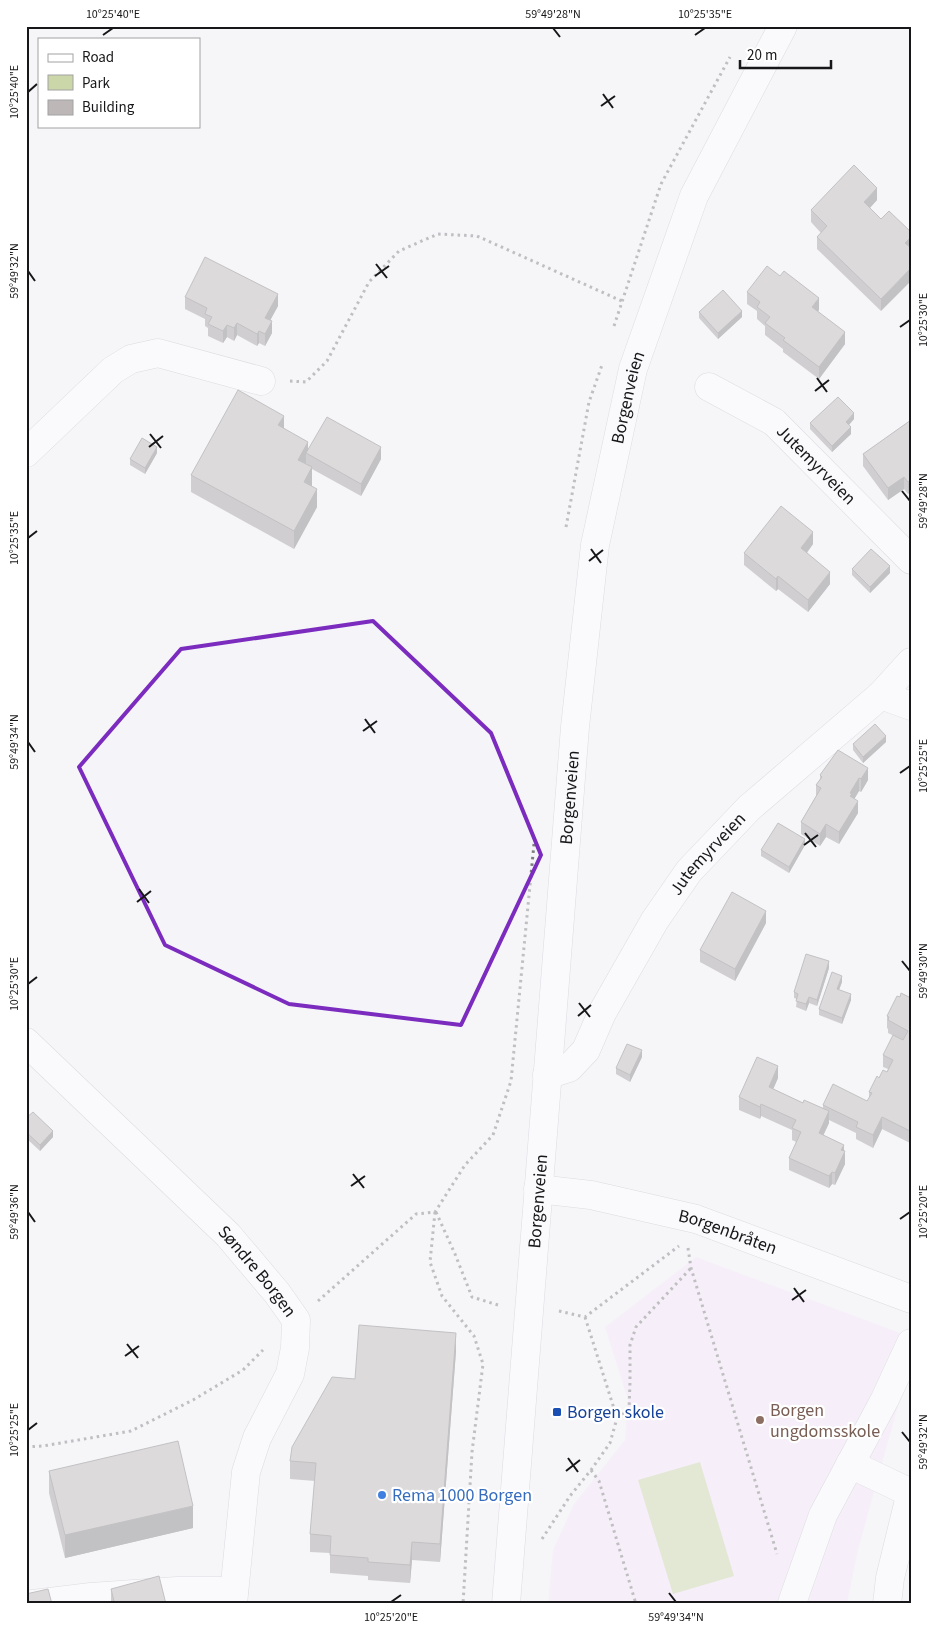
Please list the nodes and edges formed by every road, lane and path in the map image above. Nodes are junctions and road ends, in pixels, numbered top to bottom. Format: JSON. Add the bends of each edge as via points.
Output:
{"nodes":[{"id":1,"x":783,"y":26,"type":"edge"},
{"id":2,"x":652,"y":314,"type":"junction"},
{"id":3,"x":262,"y":381,"type":"joint"},
{"id":4,"x":709,"y":387,"type":"dead end"},
{"id":5,"x":26,"y":454,"type":"edge"},
{"id":6,"x":911,"y":560,"type":"edge"},
{"id":7,"x":911,"y":662,"type":"edge"},
{"id":8,"x":881,"y":695,"type":"junction"},
{"id":9,"x":911,"y":706,"type":"edge"},
{"id":10,"x":526,"y":934,"type":"dead end"},
{"id":11,"x":26,"y":1042,"type":"edge"},
{"id":12,"x":547,"y":1075,"type":"junction"},
{"id":13,"x":538,"y":1189,"type":"junction"},
{"id":14,"x":435,"y":1212,"type":"junction"},
{"id":15,"x":691,"y":1230,"type":"junction"},
{"id":16,"x":690,"y":1268,"type":"junction"},
{"id":17,"x":911,"y":1299,"type":"edge"},
{"id":18,"x":316,"y":1302,"type":"dead end"},
{"id":19,"x":498,"y":1305,"type":"dead end"},
{"id":20,"x":558,"y":1311,"type":"dead end"},
{"id":21,"x":585,"y":1317,"type":"junction"},
{"id":22,"x":911,"y":1343,"type":"edge"},
{"id":23,"x":267,"y":1347,"type":"dead end"},
{"id":24,"x":617,"y":1418,"type":"junction"},
{"id":25,"x":26,"y":1447,"type":"edge"},
{"id":26,"x":850,"y":1464,"type":"junction"},
{"id":27,"x":591,"y":1470,"type":"junction"},
{"id":28,"x":911,"y":1492,"type":"edge"},
{"id":29,"x":906,"y":1534,"type":"edge"},
{"id":30,"x":542,"y":1548,"type":"dead end"},
{"id":31,"x":778,"y":1557,"type":"dead end"},
{"id":32,"x":234,"y":1598,"type":"edge"},
{"id":33,"x":91,"y":1600,"type":"edge"},
{"id":34,"x":792,"y":1603,"type":"edge"},
{"id":35,"x":33,"y":1604,"type":"edge"},
{"id":36,"x":463,"y":1604,"type":"edge"},
{"id":37,"x":506,"y":1604,"type":"edge"},
{"id":38,"x":636,"y":1604,"type":"edge"},
{"id":39,"x":887,"y":1604,"type":"edge"}],
"edges":[{"from":1,"to":2,"type":"street","name":"Borgenveien","via":[[694,196]]},
{"from":2,"to":3,"type":"path","via":[[477,236],[438,234],[399,250],[369,282],[328,361],[306,382]]},
{"from":2,"to":12,"type":"street","name":"Borgenveien","via":[[633,369],[595,545],[575,727]]},
{"from":3,"to":5,"type":"street","via":[[158,353],[132,359],[113,370]]},
{"from":4,"to":6,"type":"street","name":"Jutemyrveien","via":[[774,422]]},
{"from":7,"to":8,"type":"street","name":"Jutemyrveien"},
{"from":8,"to":9,"type":"street"},
{"from":8,"to":12,"type":"street","name":"Jutemyrveien","via":[[749,808],[689,871],[655,920],[602,1013],[586,1050],[569,1068]]},
{"from":10,"to":14,"type":"path","via":[[511,1082],[493,1135],[464,1165]]},
{"from":11,"to":32,"type":"street","name":"Søndre Borgen","via":[[228,1235],[296,1320],[290,1374],[257,1438],[246,1472]]},
{"from":12,"to":13,"type":"street","name":"Borgenveien"},
{"from":13,"to":15,"type":"street","name":"Borgenbråten","via":[[591,1195]]},
{"from":13,"to":37,"type":"street","name":"Borgenveien"},
{"from":14,"to":18,"type":"path","via":[[416,1214]]},
{"from":14,"to":19,"type":"path","via":[[472,1297]]},
{"from":14,"to":36,"type":"path","via":[[430,1262],[442,1296],[474,1336],[483,1364],[472,1452]]},
{"from":15,"to":16,"type":"path"},
{"from":15,"to":17,"type":"street","name":"Borgenbråten"},
{"from":15,"to":21,"type":"path"},
{"from":16,"to":24,"type":"path","via":[[636,1327],[630,1345],[628,1410]]},
{"from":16,"to":31,"type":"path"},
{"from":20,"to":21,"type":"path"},
{"from":21,"to":24,"type":"path"},
{"from":22,"to":26,"type":"street"},
{"from":23,"to":25,"type":"path","via":[[243,1370],[194,1400],[131,1431]]},
{"from":24,"to":27,"type":"path","via":[[610,1443]]},
{"from":26,"to":28,"type":"street"},
{"from":26,"to":34,"type":"street","via":[[823,1515]]},
{"from":27,"to":30,"type":"path","via":[[542,1538]]},
{"from":27,"to":38,"type":"path","via":[[599,1481]]},
{"from":28,"to":29,"type":"street"},
{"from":29,"to":39,"type":"street","via":[[890,1578]]},
{"from":32,"to":33,"type":"street","via":[[177,1591]]},
{"from":33,"to":35,"type":"street"}]}
